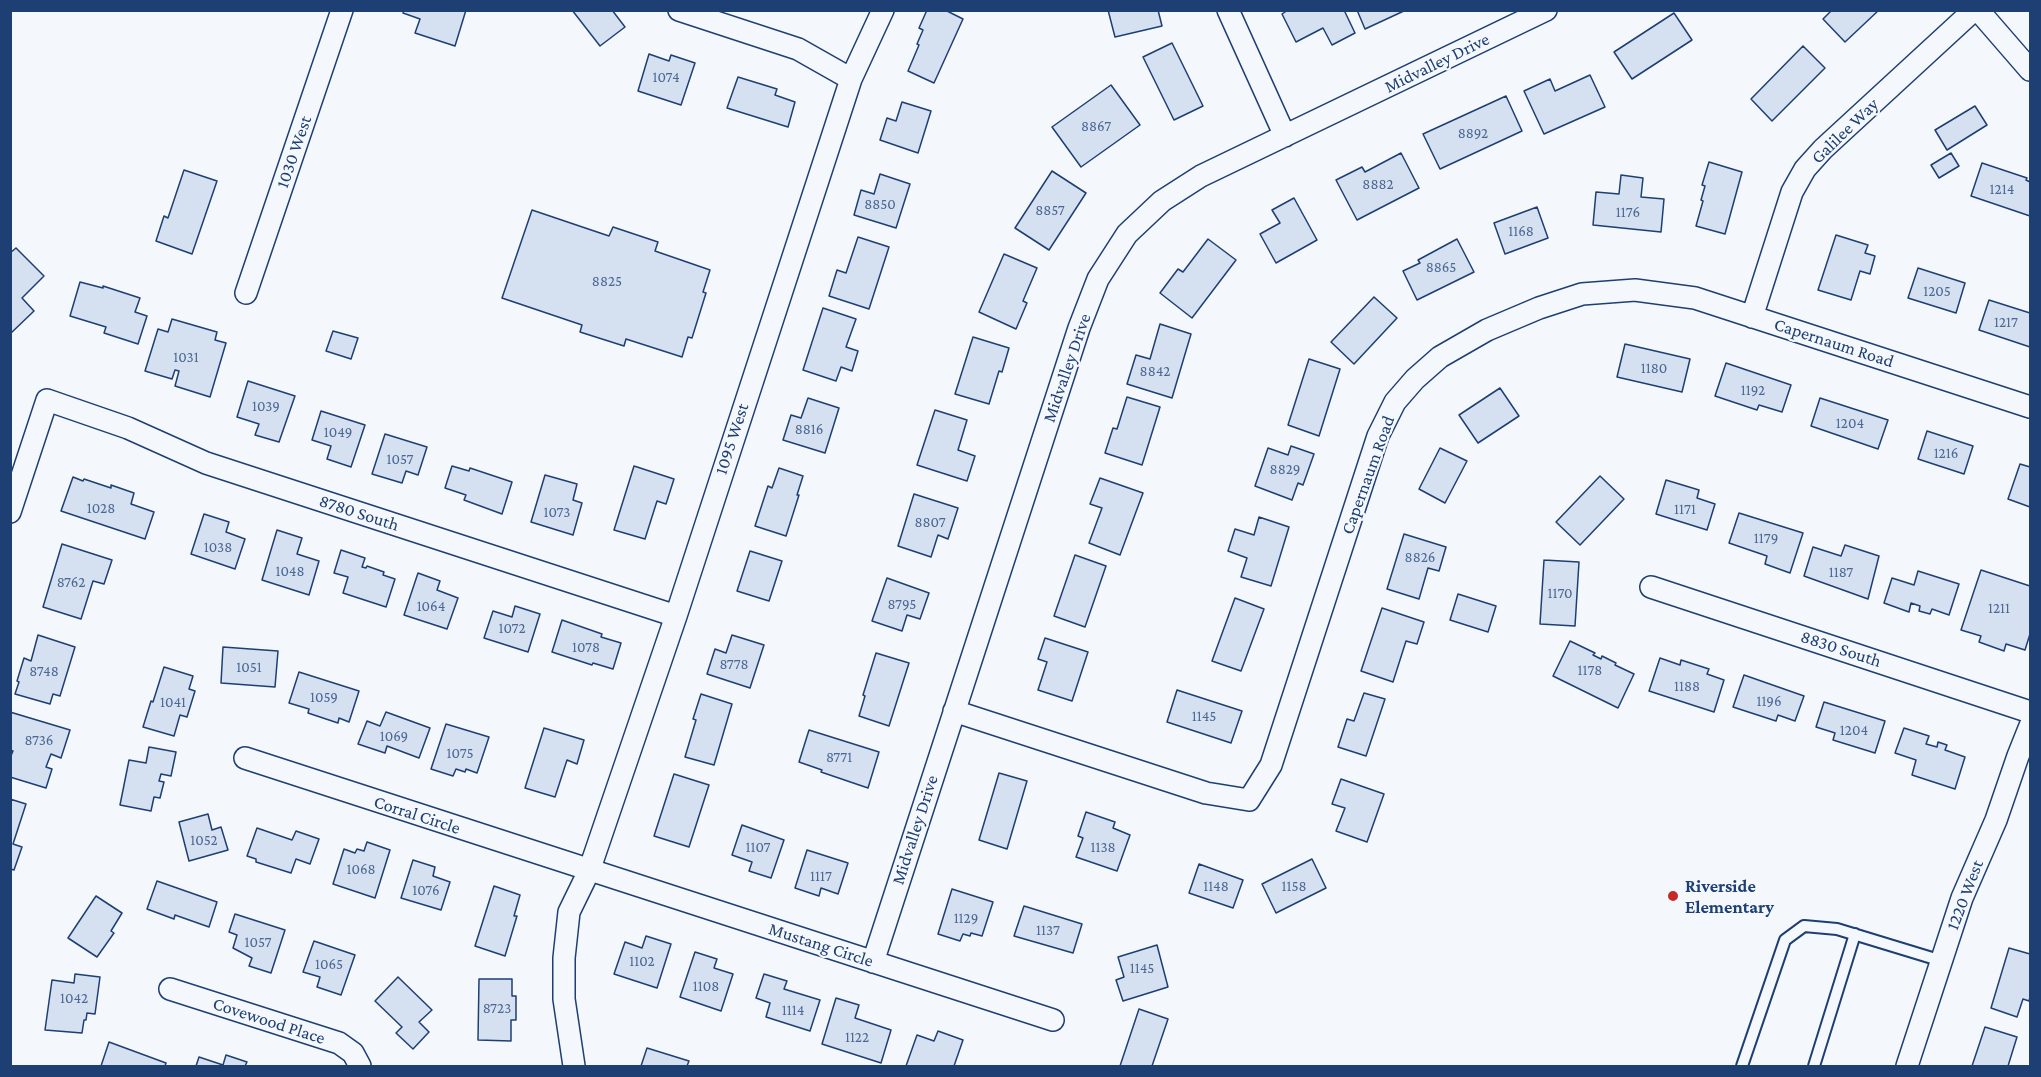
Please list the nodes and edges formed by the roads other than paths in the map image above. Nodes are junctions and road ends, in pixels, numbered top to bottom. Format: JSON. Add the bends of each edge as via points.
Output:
{"nodes":[{"id":1,"x":342,"y":10,"type":"edge"},
{"id":2,"x":679,"y":10,"type":"edge"},
{"id":3,"x":883,"y":10,"type":"edge"},
{"id":4,"x":1228,"y":10,"type":"edge"},
{"id":5,"x":1546,"y":10,"type":"edge"},
{"id":6,"x":1976,"y":10,"type":"edge"},
{"id":7,"x":2031,"y":70,"type":"edge"},
{"id":8,"x":851,"y":79,"type":"junction"},
{"id":9,"x":1286,"y":136,"type":"junction"},
{"id":10,"x":246,"y":293,"type":"dead end"},
{"id":11,"x":1752,"y":316,"type":"junction"},
{"id":12,"x":2031,"y":407,"type":"edge"},
{"id":13,"x":10,"y":512,"type":"edge"},
{"id":14,"x":1651,"y":587,"type":"dead end"},
{"id":15,"x":676,"y":616,"type":"junction"},
{"id":16,"x":954,"y":711,"type":"junction"},
{"id":17,"x":2031,"y":712,"type":"edge"},
{"id":18,"x":2031,"y":726,"type":"edge"},
{"id":19,"x":245,"y":758,"type":"dead end"},
{"id":20,"x":589,"y":871,"type":"junction"},
{"id":21,"x":1855,"y":934,"type":"junction"},
{"id":22,"x":1942,"y":961,"type":"junction"},
{"id":23,"x":873,"y":962,"type":"junction"},
{"id":24,"x":170,"y":989,"type":"dead end"},
{"id":25,"x":1053,"y":1020,"type":"dead end"},
{"id":26,"x":360,"y":1066,"type":"edge"},
{"id":27,"x":574,"y":1066,"type":"edge"},
{"id":28,"x":1742,"y":1066,"type":"edge"},
{"id":29,"x":1814,"y":1066,"type":"edge"},
{"id":30,"x":1907,"y":1066,"type":"edge"}],
"edges":[{"from":1,"to":10,"type":"street","name":"1030 West"},
{"from":2,"to":8,"type":"street","via":[[798,49]]},
{"from":3,"to":8,"type":"street","name":"1095 West"},
{"from":4,"to":9,"type":"street"},
{"from":5,"to":9,"type":"street","name":"Midvalley Drive"},
{"from":6,"to":7,"type":"street"},
{"from":6,"to":11,"type":"street","name":"Galilee Way","via":[[1823,149],[1805,170],[1792,192]]},
{"from":8,"to":15,"type":"street","name":"1095 West"},
{"from":9,"to":16,"type":"street","name":"Midvalley Drive","via":[[1201,176],[1162,201],[1127,234],[1098,279]]},
{"from":11,"to":12,"type":"street","name":"Capernaum Road"},
{"from":11,"to":16,"type":"street","name":"Capernaum Road","via":[[1695,298],[1635,290],[1582,294],[1486,330],[1440,357],[1414,379],[1395,402],[1378,436],[1271,765],[1250,800],[1206,793]]},
{"from":13,"to":15,"type":"street","name":"8780 South","via":[[47,399],[128,428],[206,463]]},
{"from":14,"to":17,"type":"street","name":"8830 South"},
{"from":15,"to":20,"type":"street","name":"1095 West"},
{"from":16,"to":23,"type":"street","name":"Midvalley Drive"},
{"from":18,"to":22,"type":"street","name":"1220 West","via":[[1962,898]]},
{"from":19,"to":20,"type":"street","name":"Corral Circle"},
{"from":20,"to":23,"type":"street","name":"Mustang Circle"},
{"from":20,"to":27,"type":"street","name":"1095 West","via":[[569,912],[564,958],[564,999]]},
{"from":21,"to":22,"type":"lane"},
{"from":21,"to":28,"type":"lane","via":[[1804,926],[1785,940]]},
{"from":21,"to":29,"type":"lane"},
{"from":22,"to":30,"type":"street","name":"1220 West"},
{"from":23,"to":25,"type":"street","name":"Mustang Circle"},
{"from":24,"to":26,"type":"street","name":"Covewood Place","via":[[339,1043],[353,1053]]}]}
